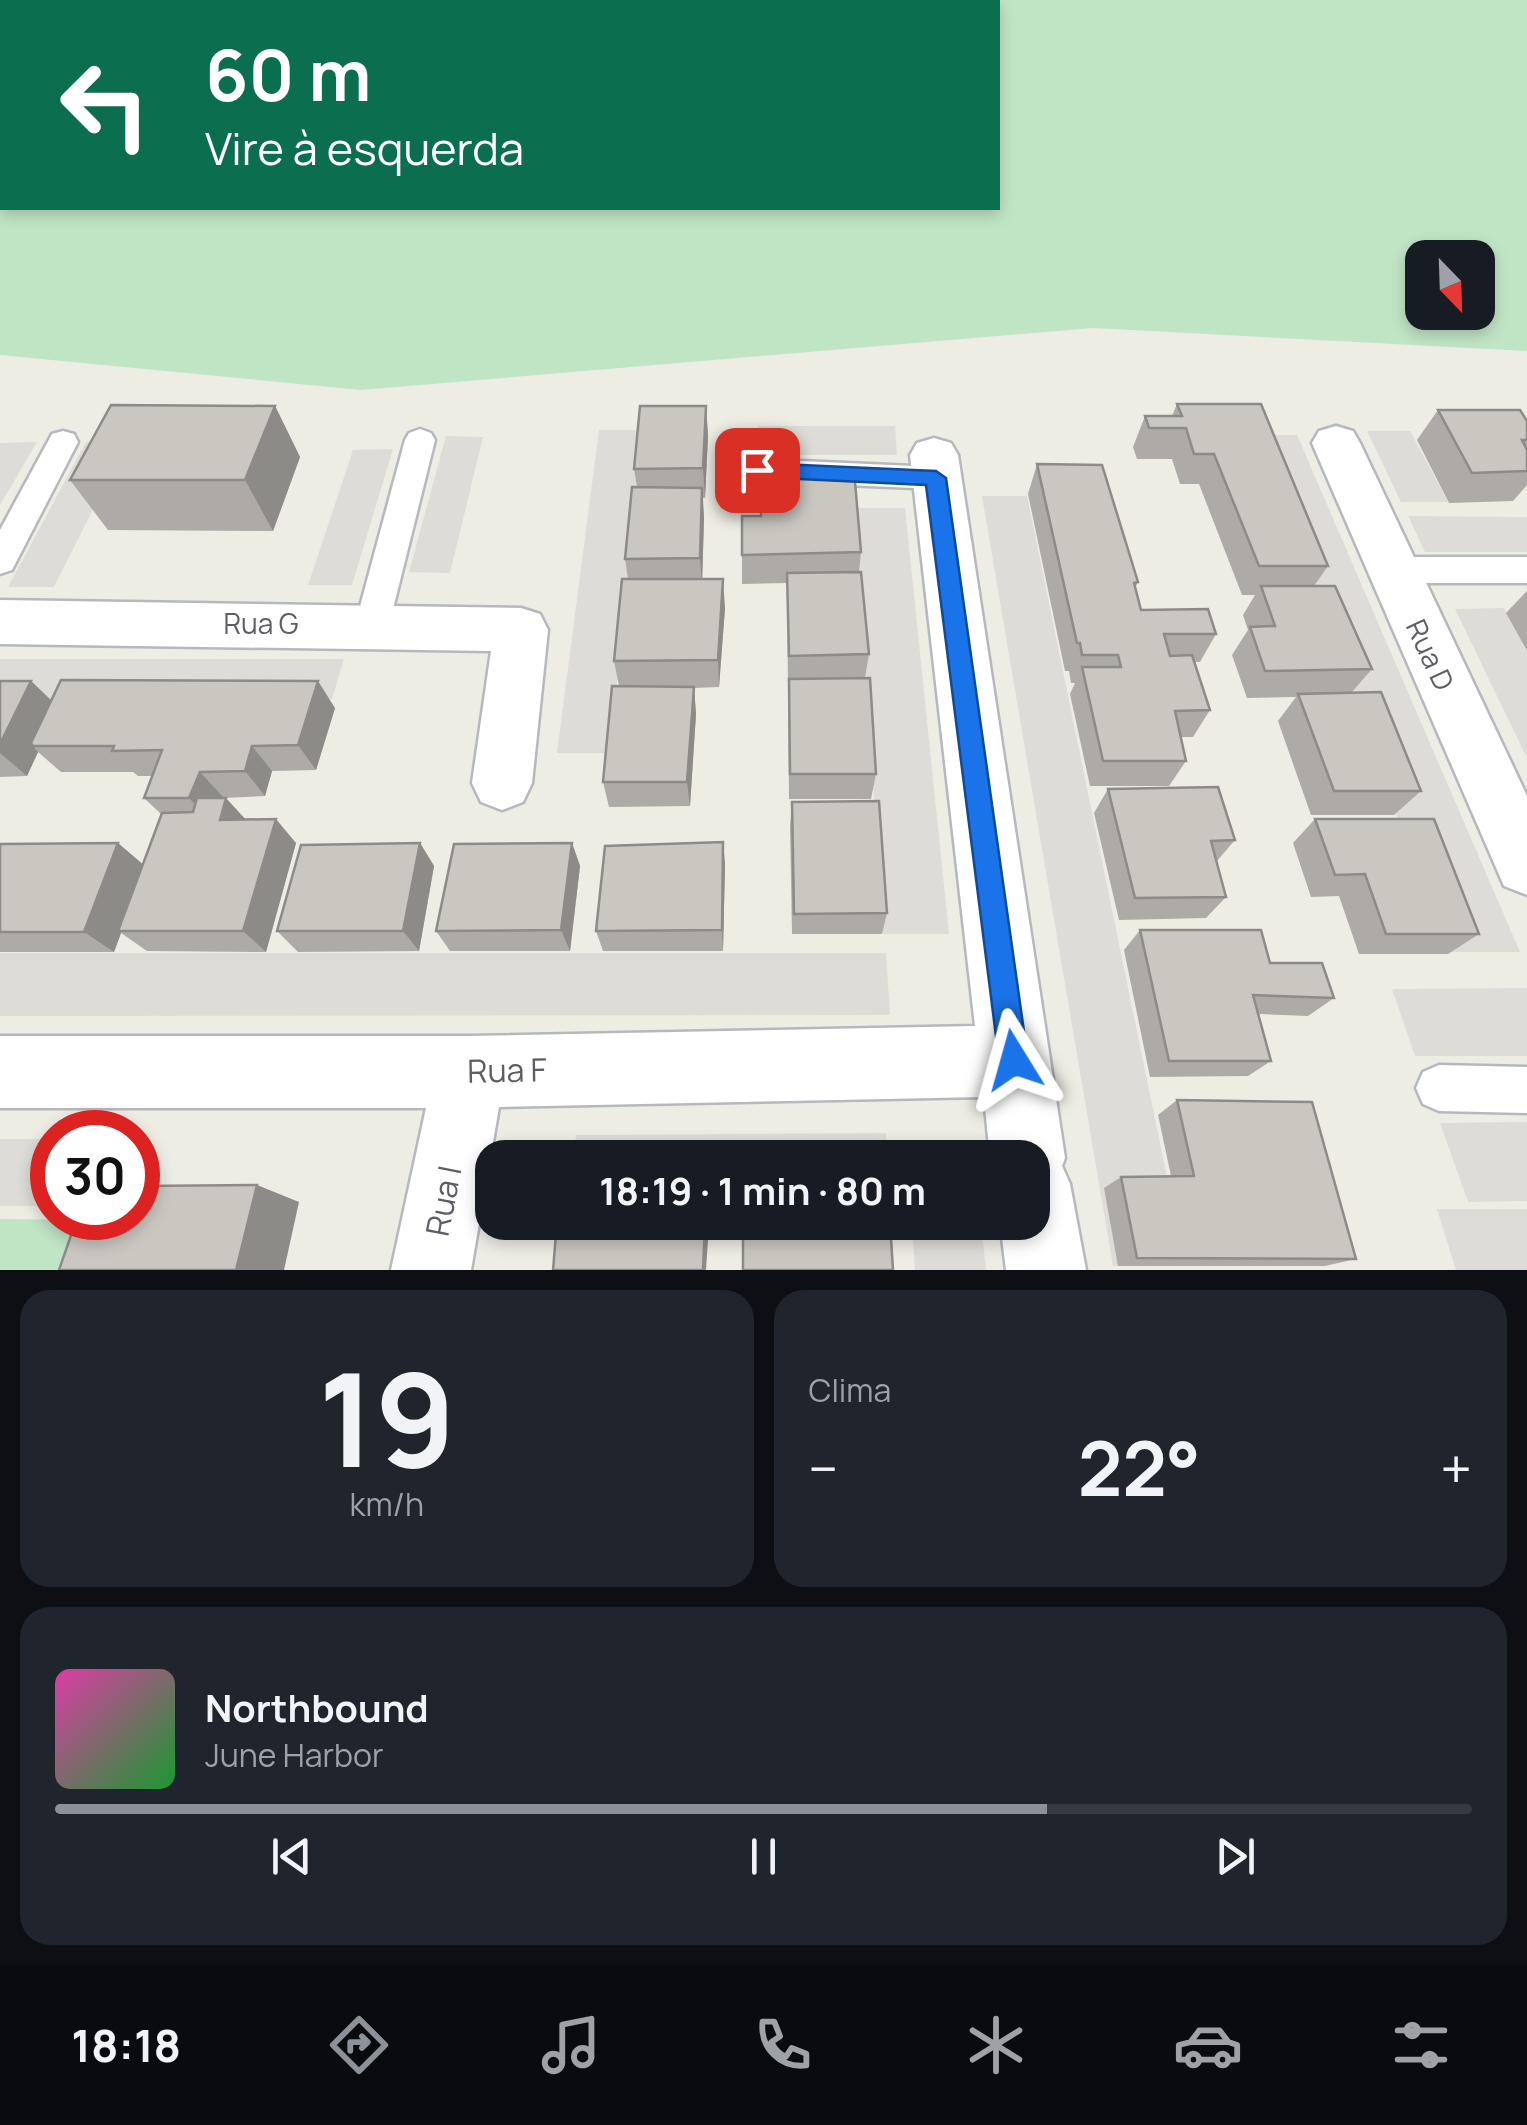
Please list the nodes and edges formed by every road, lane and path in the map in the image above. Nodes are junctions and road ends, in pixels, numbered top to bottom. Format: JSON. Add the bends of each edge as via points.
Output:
{"nodes":[{"id":1,"x":420,"y":440,"type":"dead end"},
{"id":2,"x":62,"y":442,"type":"dead end"},
{"id":3,"x":1336,"y":444,"type":"dead end"},
{"id":4,"x":935,"y":467,"type":"joint"},
{"id":5,"x":757,"y":470,"type":"edge"},
{"id":6,"x":0,"y":561,"type":"edge"},
{"id":7,"x":1391,"y":570,"type":"junction"},
{"id":8,"x":1527,"y":570,"type":"edge"},
{"id":9,"x":0,"y":622,"type":"edge"},
{"id":10,"x":372,"y":624,"type":"junction"},
{"id":11,"x":502,"y":783,"type":"dead end"},
{"id":12,"x":1527,"y":866,"type":"edge"},
{"id":13,"x":1014,"y":1060,"type":"junction"},
{"id":14,"x":0,"y":1072,"type":"edge"},
{"id":15,"x":469,"y":1072,"type":"junction"},
{"id":16,"x":1440,"y":1088,"type":"dead end"},
{"id":17,"x":1527,"y":1090,"type":"edge"},
{"id":18,"x":1025,"y":1140,"type":"edge"},
{"id":19,"x":1041,"y":1240,"type":"edge"},
{"id":20,"x":430,"y":1270,"type":"edge"},
{"id":21,"x":1046,"y":1270,"type":"edge"}],
"edges":[{"from":1,"to":10,"type":"lane"},
{"from":2,"to":6,"type":"lane"},
{"from":3,"to":7,"type":"street","name":"Rua D"},
{"from":4,"to":5,"type":"lane"},
{"from":4,"to":13,"type":"street"},
{"from":7,"to":8,"type":"lane"},
{"from":7,"to":12,"type":"street","name":"Rua D"},
{"from":9,"to":10,"type":"street","name":"Rua G"},
{"from":10,"to":11,"type":"street","name":"Rua G","via":[[521,630]]},
{"from":13,"to":15,"type":"street","name":"Rua F"},
{"from":13,"to":18,"type":"street"},
{"from":14,"to":15,"type":"street","name":"Rua F"},
{"from":15,"to":20,"type":"street","name":"Rua I"},
{"from":16,"to":17,"type":"lane"},
{"from":19,"to":21,"type":"street"}]}
